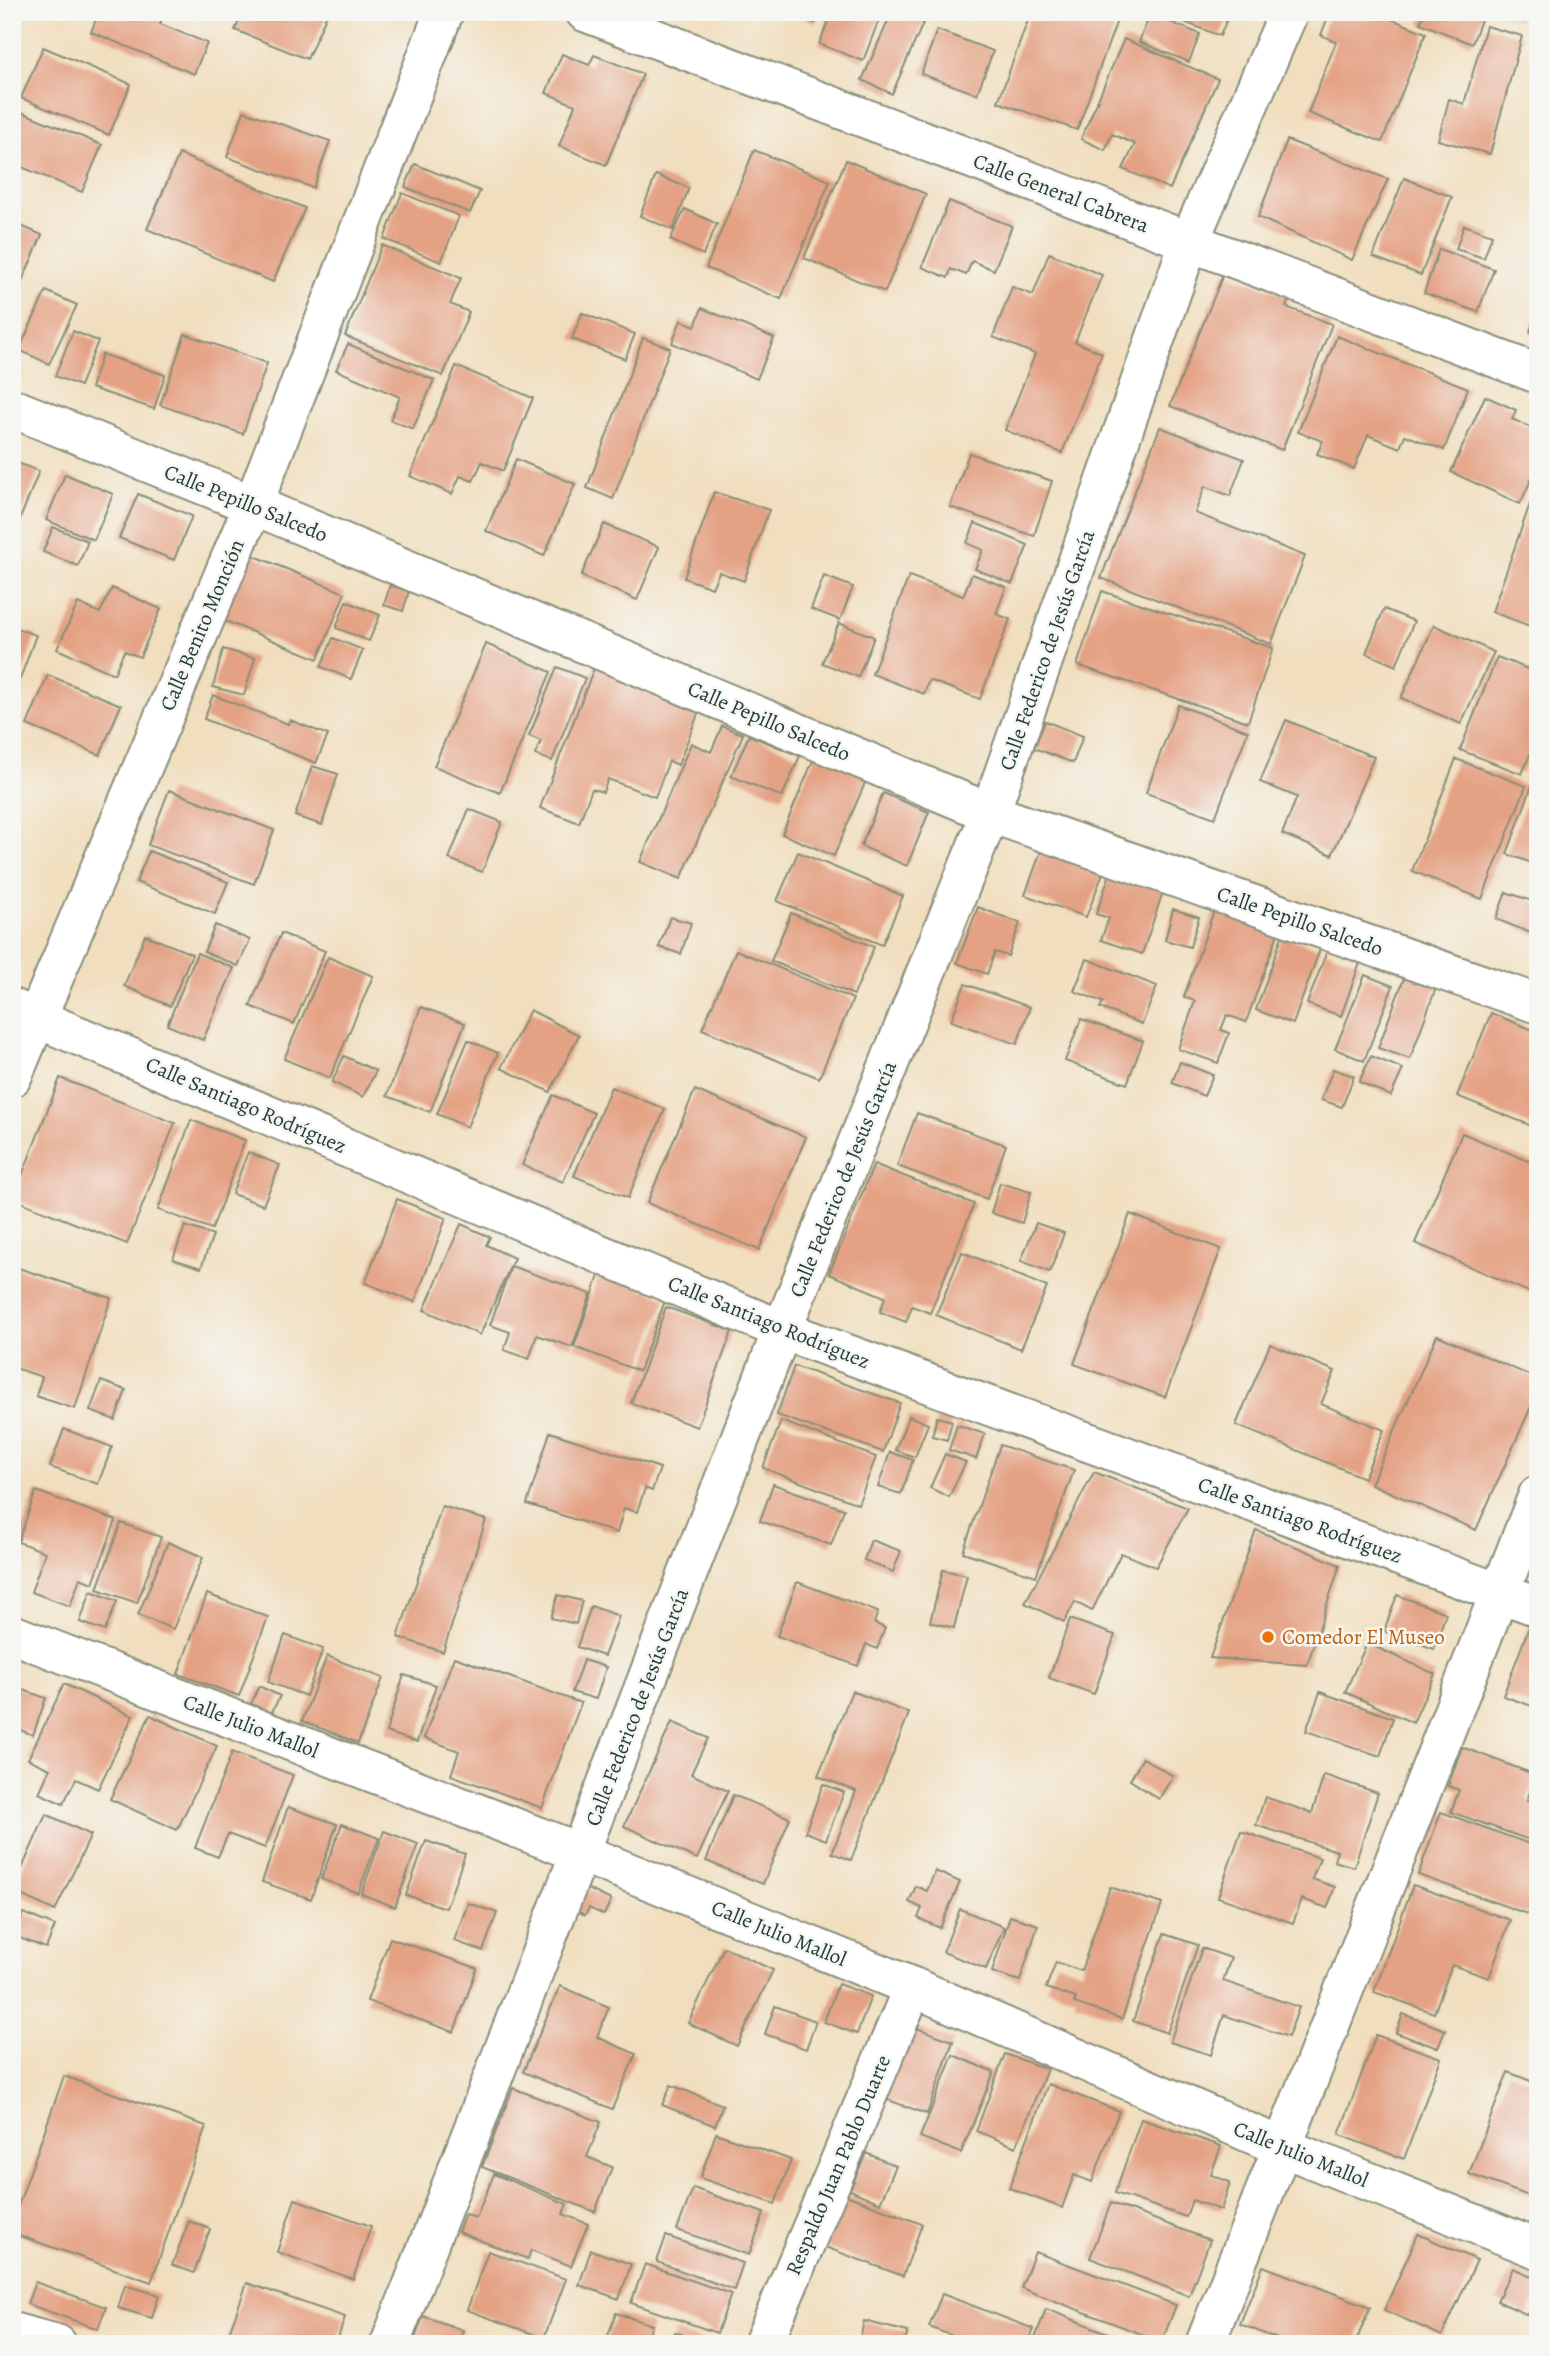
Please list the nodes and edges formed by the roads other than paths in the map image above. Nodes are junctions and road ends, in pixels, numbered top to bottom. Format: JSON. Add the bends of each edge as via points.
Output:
{"nodes":[{"id":1,"x":444,"y":12,"type":"edge"},
{"id":2,"x":585,"y":12,"type":"edge"},
{"id":3,"x":1289,"y":12,"type":"edge"},
{"id":4,"x":1189,"y":242,"type":"junction"},
{"id":5,"x":1538,"y":374,"type":"edge"},
{"id":6,"x":12,"y":408,"type":"edge"},
{"id":7,"x":253,"y":505,"type":"junction"},
{"id":8,"x":990,"y":813,"type":"junction"},
{"id":9,"x":1538,"y":1004,"type":"edge"},
{"id":10,"x":24,"y":1013,"type":"edge"},
{"id":11,"x":12,"y":1077,"type":"edge"},
{"id":12,"x":782,"y":1330,"type":"junction"},
{"id":13,"x":1538,"y":1495,"type":"edge"},
{"id":14,"x":1498,"y":1593,"type":"junction"},
{"id":15,"x":1538,"y":1607,"type":"edge"},
{"id":16,"x":12,"y":1634,"type":"edge"},
{"id":17,"x":581,"y":1853,"type":"junction"},
{"id":18,"x":913,"y":1987,"type":"junction"},
{"id":19,"x":1282,"y":2147,"type":"junction"},
{"id":20,"x":1538,"y":2249,"type":"edge"},
{"id":21,"x":12,"y":2332,"type":"edge"},
{"id":22,"x":57,"y":2344,"type":"edge"},
{"id":23,"x":390,"y":2344,"type":"edge"},
{"id":24,"x":763,"y":2344,"type":"edge"},
{"id":25,"x":1205,"y":2344,"type":"edge"}],
"edges":[{"from":1,"to":7,"type":"street","name":"Calle Benito Monción"},
{"from":2,"to":4,"type":"street","name":"Calle General Cabrera"},
{"from":3,"to":4,"type":"street","name":"Calle Federico de Jesús García"},
{"from":4,"to":5,"type":"street","name":"Calle General Cabrera"},
{"from":4,"to":8,"type":"street","name":"Calle Federico de Jesús García"},
{"from":6,"to":7,"type":"street","name":"Calle Pepillo Salcedo"},
{"from":7,"to":8,"type":"street","name":"Calle Pepillo Salcedo"},
{"from":7,"to":10,"type":"street","name":"Calle Benito Monción"},
{"from":8,"to":9,"type":"street","name":"Calle Pepillo Salcedo"},
{"from":8,"to":12,"type":"street","name":"Calle Federico de Jesús García"},
{"from":10,"to":11,"type":"street","name":"Calle Benito Monción"},
{"from":10,"to":12,"type":"street","name":"Calle Santiago Rodríguez"},
{"from":12,"to":14,"type":"street","name":"Calle Santiago Rodríguez"},
{"from":12,"to":17,"type":"street","name":"Calle Federico de Jesús García"},
{"from":13,"to":14,"type":"street"},
{"from":14,"to":15,"type":"street","name":"Calle Santiago Rodríguez"},
{"from":14,"to":19,"type":"street"},
{"from":16,"to":17,"type":"street","name":"Calle Julio Mallol"},
{"from":17,"to":18,"type":"street","name":"Calle Julio Mallol"},
{"from":17,"to":23,"type":"street","name":"Calle Federico de Jesús García"},
{"from":18,"to":19,"type":"street","name":"Calle Julio Mallol"},
{"from":18,"to":24,"type":"street","name":"Respaldo Juan Pablo Duarte"},
{"from":19,"to":20,"type":"street","name":"Calle Julio Mallol"},
{"from":19,"to":25,"type":"street"},
{"from":21,"to":22,"type":"street"}]}
